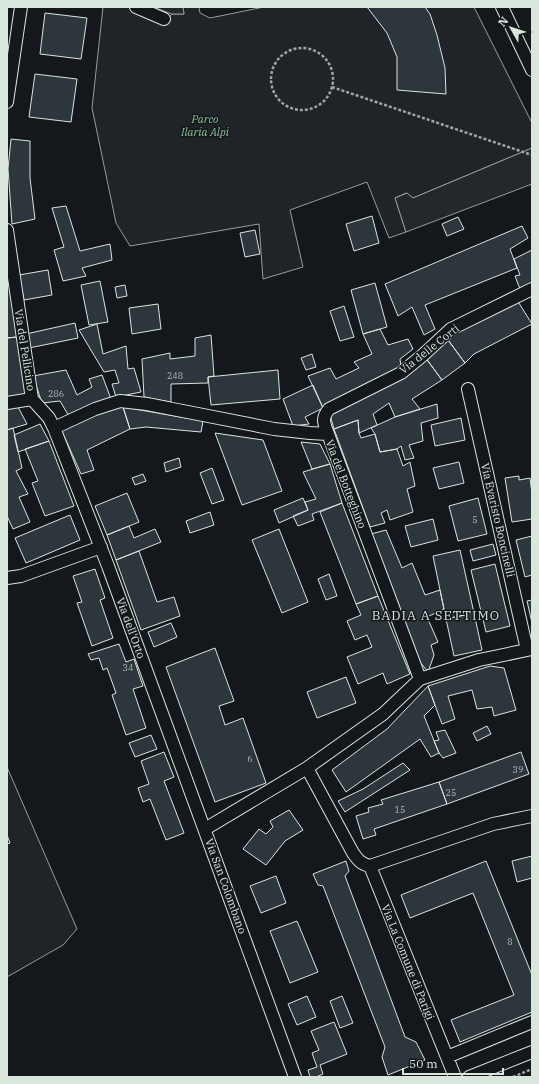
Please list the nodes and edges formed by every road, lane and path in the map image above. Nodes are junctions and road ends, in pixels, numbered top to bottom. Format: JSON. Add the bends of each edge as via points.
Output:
{"nodes":[{"id":1,"x":21,"y":7,"type":"edge"},
{"id":2,"x":136,"y":7,"type":"edge"},
{"id":3,"x":502,"y":7,"type":"edge"},
{"id":4,"x":164,"y":19,"type":"dead end"},
{"id":5,"x":532,"y":70,"type":"edge"},
{"id":6,"x":332,"y":87,"type":"junction"},
{"id":7,"x":7,"y":102,"type":"edge"},
{"id":8,"x":532,"y":155,"type":"edge"},
{"id":9,"x":7,"y":230,"type":"edge"},
{"id":10,"x":532,"y":289,"type":"edge"},
{"id":11,"x":468,"y":389,"type":"dead end"},
{"id":12,"x":32,"y":399,"type":"junction"},
{"id":13,"x":7,"y":403,"type":"edge"},
{"id":14,"x":54,"y":428,"type":"junction"},
{"id":15,"x":328,"y":434,"type":"junction"},
{"id":16,"x":100,"y":547,"type":"junction"},
{"id":17,"x":7,"y":578,"type":"edge"},
{"id":18,"x":530,"y":650,"type":"edge"},
{"id":19,"x":420,"y":679,"type":"junction"},
{"id":20,"x":307,"y":768,"type":"junction"},
{"id":21,"x":532,"y":816,"type":"edge"},
{"id":22,"x":205,"y":829,"type":"junction"},
{"id":23,"x":370,"y":866,"type":"junction"},
{"id":24,"x":532,"y":1022,"type":"edge"},
{"id":25,"x":532,"y":1052,"type":"edge"},
{"id":26,"x":447,"y":1057,"type":"junction"},
{"id":27,"x":532,"y":1069,"type":"edge"},
{"id":28,"x":295,"y":1077,"type":"edge"},
{"id":29,"x":455,"y":1077,"type":"edge"},
{"id":30,"x":469,"y":1077,"type":"edge"},
{"id":31,"x":512,"y":1077,"type":"edge"}],
"edges":[{"from":1,"to":7,"type":"street"},
{"from":2,"to":4,"type":"street"},
{"from":3,"to":5,"type":"street"},
{"from":6,"to":6,"type":"path","via":[[333,76],[329,64],[322,55],[306,48],[296,49],[280,57],[271,77],[274,93],[293,109],[314,108],[323,102]]},
{"from":6,"to":8,"type":"path"},
{"from":9,"to":12,"type":"street","name":"Via del Pellicino"},
{"from":10,"to":15,"type":"street","name":"Via delle Corti","via":[[451,329],[400,372],[329,409],[324,416]]},
{"from":11,"to":18,"type":"street","name":"Via Evaristo Boncinelli"},
{"from":12,"to":13,"type":"street"},
{"from":12,"to":14,"type":"street","via":[[49,418]]},
{"from":14,"to":15,"type":"street","name":"Via del Botteghino","via":[[94,409],[120,401],[274,429]]},
{"from":14,"to":16,"type":"street","name":"Via dell'Orto"},
{"from":15,"to":19,"type":"street","name":"Via del Botteghino"},
{"from":16,"to":17,"type":"street","via":[[21,576]]},
{"from":16,"to":22,"type":"street","name":"Via dell'Orto"},
{"from":18,"to":19,"type":"street","via":[[479,660]]},
{"from":19,"to":20,"type":"street","name":"Via San Colombano","via":[[383,714]]},
{"from":20,"to":22,"type":"street","name":"Via San Colombano"},
{"from":20,"to":23,"type":"street","via":[[352,853],[358,861]]},
{"from":21,"to":23,"type":"street","via":[[493,824]]},
{"from":22,"to":28,"type":"street","name":"Via San Colombano"},
{"from":23,"to":26,"type":"street","name":"Via La Comune di Parigi"},
{"from":24,"to":26,"type":"street"},
{"from":25,"to":30,"type":"street"},
{"from":26,"to":29,"type":"street","name":"Via La Comune di Parigi"},
{"from":27,"to":31,"type":"path"}]}
